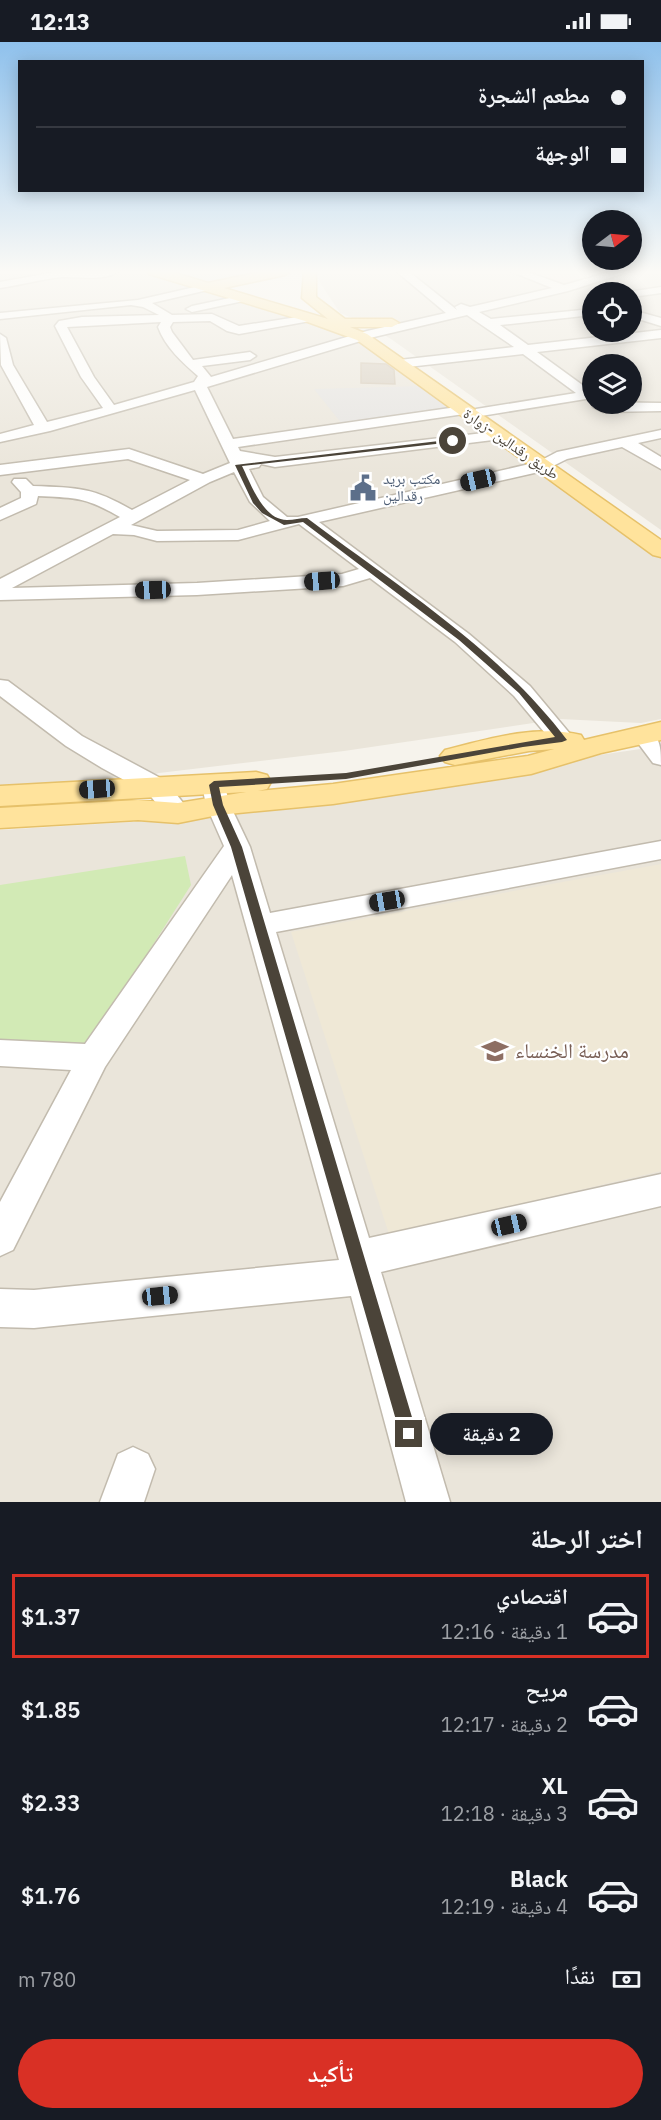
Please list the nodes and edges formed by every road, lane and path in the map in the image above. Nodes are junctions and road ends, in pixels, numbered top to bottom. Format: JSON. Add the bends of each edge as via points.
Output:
{"nodes":[{"id":1,"x":0,"y":339,"type":"edge"},
{"id":2,"x":68,"y":339,"type":"edge"},
{"id":3,"x":170,"y":339,"type":"edge"},
{"id":4,"x":327,"y":339,"type":"edge"},
{"id":5,"x":328,"y":339,"type":"edge"},
{"id":6,"x":369,"y":339,"type":"edge"},
{"id":7,"x":511,"y":339,"type":"edge"},
{"id":8,"x":574,"y":339,"type":"edge"},
{"id":9,"x":647,"y":339,"type":"edge"},
{"id":10,"x":578,"y":342,"type":"junction"},
{"id":11,"x":582,"y":342,"type":"edge"},
{"id":12,"x":525,"y":349,"type":"junction"},
{"id":13,"x":661,"y":349,"type":"edge"},
{"id":14,"x":285,"y":354,"type":"junction"},
{"id":15,"x":404,"y":363,"type":"junction"},
{"id":16,"x":4,"y":365,"type":"edge"},
{"id":17,"x":193,"y":365,"type":"junction"},
{"id":18,"x":202,"y":380,"type":"junction"},
{"id":19,"x":582,"y":391,"type":"edge"},
{"id":20,"x":582,"y":402,"type":"edge"},
{"id":21,"x":108,"y":405,"type":"junction"},
{"id":22,"x":642,"y":405,"type":"edge"},
{"id":23,"x":661,"y":407,"type":"edge"},
{"id":24,"x":472,"y":411,"type":"junction"},
{"id":25,"x":607,"y":414,"type":"edge"},
{"id":26,"x":43,"y":426,"type":"junction"},
{"id":27,"x":0,"y":434,"type":"edge"},
{"id":28,"x":661,"y":434,"type":"edge"},
{"id":29,"x":501,"y":435,"type":"junction"},
{"id":30,"x":0,"y":438,"type":"edge"},
{"id":31,"x":631,"y":440,"type":"junction"},
{"id":32,"x":233,"y":454,"type":"junction"},
{"id":33,"x":546,"y":464,"type":"junction"},
{"id":34,"x":661,"y":464,"type":"edge"},
{"id":35,"x":4,"y":469,"type":"edge"},
{"id":36,"x":204,"y":479,"type":"junction"},
{"id":37,"x":29,"y":491,"type":"junction"},
{"id":38,"x":0,"y":515,"type":"edge"},
{"id":39,"x":134,"y":518,"type":"junction"},
{"id":40,"x":304,"y":520,"type":"junction"},
{"id":41,"x":284,"y":523,"type":"junction"},
{"id":42,"x":114,"y":529,"type":"junction"},
{"id":43,"x":661,"y":538,"type":"edge"},
{"id":44,"x":661,"y":550,"type":"edge"},
{"id":45,"x":374,"y":571,"type":"junction"},
{"id":46,"x":0,"y":587,"type":"edge"},
{"id":47,"x":0,"y":594,"type":"edge"},
{"id":48,"x":0,"y":686,"type":"edge"},
{"id":49,"x":652,"y":733,"type":"edge"},
{"id":50,"x":577,"y":746,"type":"junction"},
{"id":51,"x":661,"y":758,"type":"edge"},
{"id":52,"x":157,"y":787,"type":"junction"},
{"id":53,"x":216,"y":795,"type":"junction"},
{"id":54,"x":0,"y":796,"type":"edge"},
{"id":55,"x":178,"y":813,"type":"junction"},
{"id":56,"x":0,"y":818,"type":"edge"},
{"id":57,"x":237,"y":847,"type":"junction"},
{"id":58,"x":661,"y":850,"type":"edge"},
{"id":59,"x":259,"y":925,"type":"junction"},
{"id":60,"x":0,"y":1053,"type":"edge"},
{"id":61,"x":94,"y":1058,"type":"junction"},
{"id":62,"x":661,"y":1190,"type":"edge"},
{"id":63,"x":0,"y":1238,"type":"edge"},
{"id":64,"x":360,"y":1268,"type":"junction"},
{"id":65,"x":0,"y":1308,"type":"edge"},
{"id":66,"x":428,"y":1502,"type":"edge"}],
"edges":[{"from":1,"to":16,"type":"street"},
{"from":2,"to":21,"type":"street","via":[[96,391]]},
{"from":3,"to":17,"type":"street"},
{"from":4,"to":18,"type":"street"},
{"from":5,"to":14,"type":"street"},
{"from":6,"to":15,"type":"main road","name":"طريق رقدالين -زوارة"},
{"from":7,"to":12,"type":"street"},
{"from":8,"to":10,"type":"street"},
{"from":9,"to":13,"type":"street"},
{"from":10,"to":11,"type":"street"},
{"from":10,"to":12,"type":"street"},
{"from":12,"to":15,"type":"street"},
{"from":12,"to":19,"type":"street"},
{"from":14,"to":17,"type":"street"},
{"from":14,"to":18,"type":"street"},
{"from":15,"to":24,"type":"main road","name":"طريق رقدالين -زوارة"},
{"from":16,"to":26,"type":"street"},
{"from":17,"to":18,"type":"street"},
{"from":18,"to":21,"type":"street"},
{"from":18,"to":26,"type":"street","via":[[124,407]]},
{"from":18,"to":32,"type":"street"},
{"from":20,"to":24,"type":"street"},
{"from":21,"to":26,"type":"street"},
{"from":22,"to":23,"type":"street"},
{"from":24,"to":29,"type":"main road","name":"طريق رقدالين -زوارة"},
{"from":24,"to":32,"type":"street"},
{"from":24,"to":33,"type":"main road","name":"طريق رقدالين -زوارة"},
{"from":25,"to":31,"type":"street"},
{"from":26,"to":27,"type":"street"},
{"from":26,"to":30,"type":"street"},
{"from":28,"to":31,"type":"street"},
{"from":29,"to":32,"type":"street","via":[[275,462]]},
{"from":29,"to":33,"type":"main road","name":"طريق رقدالين -زوارة"},
{"from":31,"to":33,"type":"street","via":[[562,455]]},
{"from":31,"to":34,"type":"street"},
{"from":32,"to":36,"type":"street"},
{"from":32,"to":41,"type":"street","via":[[256,503]]},
{"from":33,"to":40,"type":"street"},
{"from":33,"to":43,"type":"main road","name":"طريق رقدالين -زوارة"},
{"from":33,"to":44,"type":"main road","name":"طريق رقدالين -زوارة"},
{"from":35,"to":36,"type":"street","via":[[129,454]]},
{"from":35,"to":37,"type":"street"},
{"from":36,"to":39,"type":"street"},
{"from":37,"to":38,"type":"street","via":[[30,500]]},
{"from":37,"to":39,"type":"street","via":[[83,493]]},
{"from":39,"to":42,"type":"street"},
{"from":40,"to":41,"type":"street"},
{"from":40,"to":45,"type":"street"},
{"from":41,"to":42,"type":"street","via":[[238,535],[156,536]]},
{"from":42,"to":46,"type":"street"},
{"from":45,"to":47,"type":"street","via":[[343,580],[208,589]]},
{"from":45,"to":50,"type":"street","via":[[462,638]]},
{"from":48,"to":52,"type":"street","via":[[74,741]]},
{"from":49,"to":50,"type":"main road"},
{"from":49,"to":51,"type":"street"},
{"from":50,"to":53,"type":"main road","via":[[531,765],[333,794]]},
{"from":52,"to":53,"type":"main road"},
{"from":52,"to":54,"type":"main road"},
{"from":52,"to":55,"type":"street"},
{"from":53,"to":55,"type":"main road"},
{"from":53,"to":57,"type":"street"},
{"from":55,"to":56,"type":"main road","via":[[138,810]]},
{"from":57,"to":59,"type":"street"},
{"from":57,"to":61,"type":"street"},
{"from":58,"to":59,"type":"street"},
{"from":59,"to":64,"type":"street"},
{"from":60,"to":61,"type":"street"},
{"from":61,"to":63,"type":"street"},
{"from":62,"to":64,"type":"street"},
{"from":64,"to":65,"type":"street","via":[[34,1309]]},
{"from":64,"to":66,"type":"street"}]}
